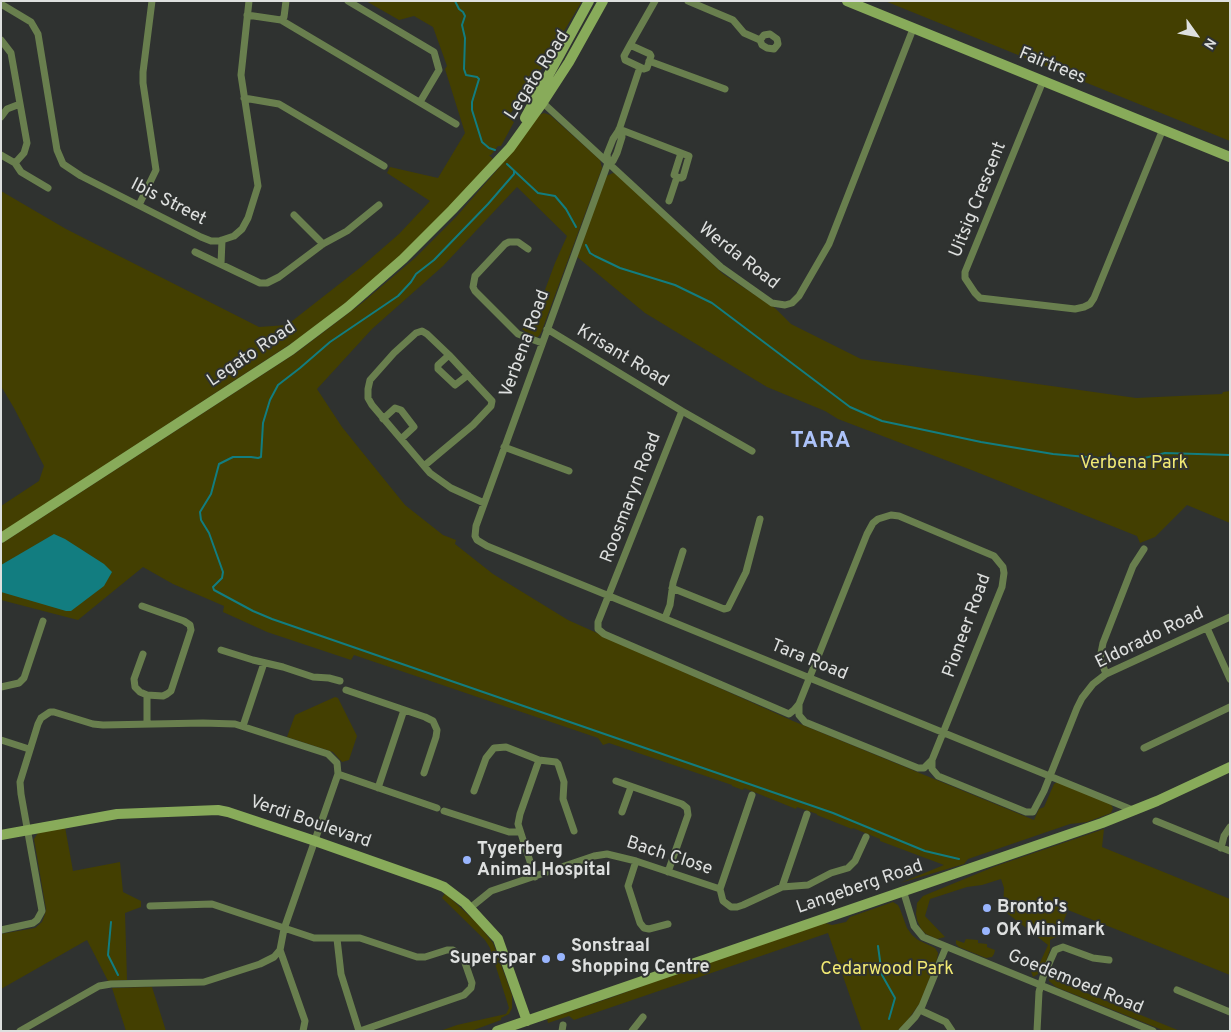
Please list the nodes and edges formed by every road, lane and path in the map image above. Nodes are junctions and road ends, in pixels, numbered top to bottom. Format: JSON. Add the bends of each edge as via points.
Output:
{"nodes":[{"id":1,"x":152,"y":1,"type":"edge"},
{"id":2,"x":249,"y":1,"type":"edge"},
{"id":3,"x":286,"y":1,"type":"edge"},
{"id":4,"x":348,"y":1,"type":"edge"},
{"id":5,"x":589,"y":1,"type":"edge"},
{"id":6,"x":603,"y":1,"type":"edge"},
{"id":7,"x":654,"y":1,"type":"edge"},
{"id":8,"x":688,"y":1,"type":"edge"},
{"id":9,"x":839,"y":1,"type":"edge"},
{"id":10,"x":847,"y":1,"type":"edge"},
{"id":11,"x":1,"y":4,"type":"edge"},
{"id":12,"x":862,"y":8,"type":"junction"},
{"id":13,"x":247,"y":15,"type":"junction"},
{"id":14,"x":281,"y":20,"type":"junction"},
{"id":15,"x":914,"y":29,"type":"junction"},
{"id":16,"x":1,"y":40,"type":"edge"},
{"id":17,"x":760,"y":40,"type":"dead end"},
{"id":18,"x":630,"y":45,"type":"junction"},
{"id":19,"x":649,"y":61,"type":"junction"},
{"id":20,"x":640,"y":67,"type":"junction"},
{"id":21,"x":1043,"y":81,"type":"junction"},
{"id":22,"x":725,"y":90,"type":"dead end"},
{"id":23,"x":244,"y":98,"type":"junction"},
{"id":24,"x":540,"y":100,"type":"junction"},
{"id":25,"x":420,"y":102,"type":"junction"},
{"id":26,"x":20,"y":104,"type":"junction"},
{"id":27,"x":1,"y":118,"type":"edge"},
{"id":28,"x":456,"y":124,"type":"dead end"},
{"id":29,"x":1163,"y":129,"type":"junction"},
{"id":30,"x":619,"y":130,"type":"junction"},
{"id":31,"x":1,"y":155,"type":"edge"},
{"id":32,"x":1230,"y":157,"type":"edge"},
{"id":33,"x":15,"y":163,"type":"junction"},
{"id":34,"x":608,"y":163,"type":"junction"},
{"id":35,"x":384,"y":166,"type":"dead end"},
{"id":36,"x":48,"y":188,"type":"dead end"},
{"id":37,"x":669,"y":201,"type":"dead end"},
{"id":38,"x":139,"y":205,"type":"junction"},
{"id":39,"x":379,"y":205,"type":"dead end"},
{"id":40,"x":294,"y":215,"type":"dead end"},
{"id":41,"x":222,"y":240,"type":"junction"},
{"id":42,"x":323,"y":244,"type":"junction"},
{"id":43,"x":528,"y":248,"type":"dead end"},
{"id":44,"x":194,"y":252,"type":"dead end"},
{"id":45,"x":221,"y":264,"type":"junction"},
{"id":46,"x":547,"y":329,"type":"junction"},
{"id":47,"x":542,"y":343,"type":"junction"},
{"id":48,"x":449,"y":355,"type":"junction"},
{"id":49,"x":468,"y":375,"type":"junction"},
{"id":50,"x":682,"y":411,"type":"junction"},
{"id":51,"x":384,"y":419,"type":"junction"},
{"id":52,"x":401,"y":439,"type":"junction"},
{"id":53,"x":504,"y":447,"type":"junction"},
{"id":54,"x":752,"y":451,"type":"dead end"},
{"id":55,"x":424,"y":466,"type":"junction"},
{"id":56,"x":569,"y":471,"type":"dead end"},
{"id":57,"x":484,"y":504,"type":"junction"},
{"id":58,"x":760,"y":519,"type":"dead end"},
{"id":59,"x":475,"y":536,"type":"joint"},
{"id":60,"x":1,"y":538,"type":"edge"},
{"id":61,"x":1144,"y":549,"type":"dead end"},
{"id":62,"x":683,"y":551,"type":"dead end"},
{"id":63,"x":672,"y":588,"type":"junction"},
{"id":64,"x":609,"y":595,"type":"junction"},
{"id":65,"x":142,"y":606,"type":"dead end"},
{"id":66,"x":1230,"y":617,"type":"edge"},
{"id":67,"x":665,"y":618,"type":"junction"},
{"id":68,"x":43,"y":621,"type":"dead end"},
{"id":69,"x":1207,"y":628,"type":"junction"},
{"id":70,"x":221,"y":650,"type":"dead end"},
{"id":71,"x":143,"y":654,"type":"dead end"},
{"id":72,"x":264,"y":663,"type":"junction"},
{"id":73,"x":1106,"y":674,"type":"junction"},
{"id":74,"x":810,"y":678,"type":"junction"},
{"id":75,"x":1230,"y":678,"type":"edge"},
{"id":76,"x":340,"y":681,"type":"dead end"},
{"id":77,"x":1,"y":687,"type":"edge"},
{"id":78,"x":346,"y":690,"type":"dead end"},
{"id":79,"x":147,"y":695,"type":"junction"},
{"id":80,"x":799,"y":704,"type":"junction"},
{"id":81,"x":1230,"y":707,"type":"edge"},
{"id":82,"x":404,"y":710,"type":"junction"},
{"id":83,"x":147,"y":724,"type":"junction"},
{"id":84,"x":243,"y":726,"type":"junction"},
{"id":85,"x":944,"y":732,"type":"junction"},
{"id":86,"x":1,"y":740,"type":"edge"},
{"id":87,"x":1144,"y":748,"type":"dead end"},
{"id":88,"x":30,"y":749,"type":"junction"},
{"id":89,"x":539,"y":760,"type":"junction"},
{"id":90,"x":932,"y":760,"type":"junction"},
{"id":91,"x":1230,"y":767,"type":"edge"},
{"id":92,"x":424,"y":772,"type":"dead end"},
{"id":93,"x":338,"y":774,"type":"junction"},
{"id":94,"x":1051,"y":775,"type":"junction"},
{"id":95,"x":616,"y":781,"type":"dead end"},
{"id":96,"x":631,"y":787,"type":"junction"},
{"id":97,"x":378,"y":788,"type":"junction"},
{"id":98,"x":474,"y":791,"type":"dead end"},
{"id":99,"x":752,"y":795,"type":"dead end"},
{"id":100,"x":437,"y":808,"type":"dead end"},
{"id":101,"x":444,"y":811,"type":"dead end"},
{"id":102,"x":1135,"y":811,"type":"junction"},
{"id":103,"x":622,"y":812,"type":"dead end"},
{"id":104,"x":807,"y":814,"type":"dead end"},
{"id":105,"x":1156,"y":821,"type":"dead end"},
{"id":106,"x":1230,"y":827,"type":"edge"},
{"id":107,"x":28,"y":830,"type":"junction"},
{"id":108,"x":574,"y":831,"type":"dead end"},
{"id":109,"x":520,"y":832,"type":"junction"},
{"id":110,"x":1,"y":835,"type":"edge"},
{"id":111,"x":866,"y":837,"type":"dead end"},
{"id":112,"x":315,"y":841,"type":"junction"},
{"id":113,"x":1221,"y":848,"type":"junction"},
{"id":114,"x":1230,"y":851,"type":"edge"},
{"id":115,"x":636,"y":861,"type":"junction"},
{"id":116,"x":668,"y":872,"type":"junction"},
{"id":117,"x":535,"y":877,"type":"junction"},
{"id":118,"x":782,"y":887,"type":"junction"},
{"id":119,"x":720,"y":889,"type":"junction"},
{"id":120,"x":903,"y":890,"type":"junction"},
{"id":121,"x":150,"y":906,"type":"dead end"},
{"id":122,"x":470,"y":908,"type":"junction"},
{"id":123,"x":668,"y":924,"type":"dead end"},
{"id":124,"x":284,"y":929,"type":"junction"},
{"id":125,"x":1,"y":930,"type":"edge"},
{"id":126,"x":337,"y":939,"type":"junction"},
{"id":127,"x":946,"y":947,"type":"junction"},
{"id":128,"x":280,"y":950,"type":"junction"},
{"id":129,"x":269,"y":960,"type":"junction"},
{"id":130,"x":1109,"y":960,"type":"dead end"},
{"id":131,"x":286,"y":967,"type":"junction"},
{"id":132,"x":1041,"y":985,"type":"junction"},
{"id":133,"x":1177,"y":990,"type":"dead end"},
{"id":134,"x":920,"y":1010,"type":"junction"},
{"id":135,"x":1230,"y":1012,"type":"edge"},
{"id":136,"x":643,"y":1017,"type":"dead end"},
{"id":137,"x":527,"y":1021,"type":"junction"},
{"id":138,"x":20,"y":1031,"type":"edge"},
{"id":139,"x":303,"y":1031,"type":"edge"},
{"id":140,"x":359,"y":1031,"type":"edge"},
{"id":141,"x":497,"y":1031,"type":"edge"},
{"id":142,"x":632,"y":1031,"type":"edge"},
{"id":143,"x":902,"y":1031,"type":"edge"},
{"id":144,"x":952,"y":1031,"type":"edge"},
{"id":145,"x":1037,"y":1031,"type":"edge"},
{"id":146,"x":1153,"y":1031,"type":"edge"}],
"edges":[{"from":1,"to":38,"type":"street","via":[[143,83],[156,170]]},
{"from":2,"to":13,"type":"street","name":"Ibis Street"},
{"from":3,"to":14,"type":"street"},
{"from":4,"to":25,"type":"street","via":[[434,52],[439,70]]},
{"from":5,"to":24,"type":"street","name":"Legato Road"},
{"from":6,"to":24,"type":"street","name":"Legato Road","via":[[569,62]]},
{"from":7,"to":18,"type":"street"},
{"from":8,"to":17,"type":"street","via":[[733,20],[744,33]]},
{"from":9,"to":12,"type":"street","name":"Fairtrees"},
{"from":10,"to":12,"type":"street","name":"Fairtrees"},
{"from":11,"to":38,"type":"street","name":"Ibis Street","via":[[31,22],[38,34],[60,160],[69,170]]},
{"from":12,"to":15,"type":"street","name":"Fairtrees"},
{"from":13,"to":14,"type":"street"},
{"from":13,"to":23,"type":"street","name":"Ibis Street","via":[[241,75]]},
{"from":14,"to":25,"type":"street"},
{"from":15,"to":21,"type":"street","name":"Fairtrees"},
{"from":15,"to":34,"type":"street","name":"Werda Road","via":[[829,244],[799,296],[789,304],[772,303],[729,273]]},
{"from":16,"to":26,"type":"street","via":[[11,53]]},
{"from":18,"to":19,"type":"street","via":[[650,54]]},
{"from":18,"to":20,"type":"street","via":[[624,58]]},
{"from":19,"to":20,"type":"street","via":[[646,68]]},
{"from":19,"to":22,"type":"street"},
{"from":20,"to":30,"type":"street","name":"Verbena Road"},
{"from":21,"to":29,"type":"street","name":"Fairtrees"},
{"from":21,"to":29,"type":"street","name":"Uitsig Crescent","via":[[965,272],[965,278],[980,298],[1075,309],[1090,304]]},
{"from":23,"to":35,"type":"street","via":[[279,104]]},
{"from":23,"to":41,"type":"street","name":"Ibis Street","via":[[258,186],[245,224],[238,234]]},
{"from":24,"to":34,"type":"street","name":"Werda Road"},
{"from":24,"to":60,"type":"street","name":"Legato Road","via":[[510,148],[403,259],[348,307],[290,350]]},
{"from":25,"to":28,"type":"street"},
{"from":26,"to":27,"type":"street","via":[[7,109]]},
{"from":26,"to":33,"type":"street","via":[[27,147]]},
{"from":29,"to":32,"type":"street","name":"Fairtrees"},
{"from":30,"to":34,"type":"street","name":"Verbena Road","via":[[614,134],[607,154]]},
{"from":30,"to":37,"type":"street","via":[[690,157],[683,178],[678,177]]},
{"from":31,"to":33,"type":"street"},
{"from":33,"to":36,"type":"street","via":[[21,172]]},
{"from":34,"to":46,"type":"street","name":"Verbena Road"},
{"from":38,"to":41,"type":"street","name":"Ibis Street","via":[[207,239]]},
{"from":39,"to":42,"type":"street","via":[[347,231]]},
{"from":40,"to":42,"type":"street"},
{"from":41,"to":45,"type":"street"},
{"from":42,"to":45,"type":"street","via":[[267,283],[260,283]]},
{"from":43,"to":47,"type":"street","via":[[518,242],[505,244],[475,276],[473,287],[518,334]]},
{"from":44,"to":45,"type":"street"},
{"from":46,"to":47,"type":"street","name":"Verbena Road"},
{"from":46,"to":50,"type":"street","name":"Krisant Road"},
{"from":47,"to":53,"type":"street","name":"Verbena Road"},
{"from":48,"to":49,"type":"street"},
{"from":48,"to":49,"type":"street","via":[[438,369],[455,385]]},
{"from":48,"to":51,"type":"street","via":[[422,331],[394,353],[370,380],[368,389],[368,398]]},
{"from":49,"to":55,"type":"street","via":[[491,399],[491,406]]},
{"from":50,"to":54,"type":"street","name":"Krisant Road"},
{"from":50,"to":64,"type":"street","name":"Roosmaryn Road"},
{"from":51,"to":52,"type":"street"},
{"from":51,"to":52,"type":"street","via":[[395,408],[401,410],[414,427]]},
{"from":52,"to":55,"type":"street"},
{"from":53,"to":56,"type":"street"},
{"from":53,"to":57,"type":"street","name":"Verbena Road"},
{"from":55,"to":57,"type":"street","via":[[451,488]]},
{"from":57,"to":59,"type":"street","name":"Verbena Road"},
{"from":58,"to":63,"type":"street","via":[[746,572],[728,608]]},
{"from":59,"to":64,"type":"street","name":"Tara Road","via":[[487,546]]},
{"from":61,"to":73,"type":"street","via":[[1133,566],[1103,642],[1100,658]]},
{"from":62,"to":63,"type":"street"},
{"from":63,"to":67,"type":"street"},
{"from":64,"to":67,"type":"street","name":"Tara Road"},
{"from":64,"to":80,"type":"street","name":"Roosmaryn Road","via":[[598,622],[598,629],[604,634],[786,713],[789,714]]},
{"from":65,"to":79,"type":"street","via":[[184,621],[191,628],[171,691],[163,696]]},
{"from":66,"to":69,"type":"street","name":"Eldorado Road"},
{"from":67,"to":74,"type":"street","name":"Tara Road"},
{"from":68,"to":77,"type":"street","via":[[24,678],[19,683]]},
{"from":69,"to":73,"type":"street","name":"Eldorado Road"},
{"from":69,"to":75,"type":"street"},
{"from":70,"to":72,"type":"street"},
{"from":71,"to":79,"type":"street","via":[[134,683]]},
{"from":72,"to":76,"type":"street"},
{"from":72,"to":84,"type":"street"},
{"from":73,"to":94,"type":"street","name":"Eldorado Road","via":[[1082,698]]},
{"from":74,"to":80,"type":"street","name":"Pioneer Road"},
{"from":74,"to":85,"type":"street","name":"Tara Road"},
{"from":74,"to":85,"type":"street","name":"Pioneer Road","via":[[870,527],[885,516],[899,516],[994,556],[1003,567],[1002,587]]},
{"from":78,"to":82,"type":"street"},
{"from":79,"to":83,"type":"street"},
{"from":80,"to":90,"type":"street","via":[[799,715],[805,722],[918,768],[924,768]]},
{"from":81,"to":87,"type":"street"},
{"from":82,"to":92,"type":"street","via":[[431,720],[437,726]]},
{"from":82,"to":97,"type":"street"},
{"from":83,"to":84,"type":"street"},
{"from":83,"to":88,"type":"street","via":[[99,725],[50,712],[41,718]]},
{"from":84,"to":93,"type":"street","via":[[331,756],[337,762]]},
{"from":85,"to":90,"type":"street","name":"Pioneer Road"},
{"from":85,"to":94,"type":"street","name":"Tara Road"},
{"from":86,"to":88,"type":"street"},
{"from":88,"to":107,"type":"street","via":[[20,787]]},
{"from":89,"to":98,"type":"street","via":[[506,748],[494,748],[486,758]]},
{"from":89,"to":108,"type":"street","via":[[558,764],[564,782],[563,799]]},
{"from":89,"to":109,"type":"street","via":[[518,820]]},
{"from":90,"to":94,"type":"street","name":"Eldorado Road","via":[[932,769],[938,776],[1030,813],[1035,810]]},
{"from":91,"to":102,"type":"street","name":"Langeberg Road"},
{"from":93,"to":97,"type":"street"},
{"from":93,"to":112,"type":"street"},
{"from":94,"to":102,"type":"street","name":"Tara Road"},
{"from":95,"to":96,"type":"street"},
{"from":96,"to":103,"type":"street"},
{"from":96,"to":116,"type":"street","via":[[682,804],[688,810]]},
{"from":97,"to":100,"type":"street"},
{"from":99,"to":119,"type":"street"},
{"from":101,"to":109,"type":"street","via":[[509,832]]},
{"from":102,"to":120,"type":"street","name":"Langeberg Road"},
{"from":104,"to":118,"type":"street"},
{"from":105,"to":113,"type":"street"},
{"from":106,"to":113,"type":"street"},
{"from":107,"to":110,"type":"street","name":"Verdi Boulevard"},
{"from":107,"to":112,"type":"street","name":"Verdi Boulevard","via":[[117,814],[218,810]]},
{"from":107,"to":125,"type":"street","via":[[42,911],[33,923]]},
{"from":109,"to":117,"type":"street"},
{"from":111,"to":118,"type":"street","via":[[855,861],[848,868],[808,885]]},
{"from":112,"to":122,"type":"street","name":"Verdi Boulevard","via":[[444,887]]},
{"from":112,"to":124,"type":"street"},
{"from":113,"to":114,"type":"street"},
{"from":115,"to":116,"type":"street","name":"Bach Close"},
{"from":115,"to":117,"type":"street","name":"Bach Close","via":[[602,854]]},
{"from":115,"to":123,"type":"street","via":[[628,886],[640,923],[649,929]]},
{"from":116,"to":119,"type":"street","name":"Bach Close"},
{"from":117,"to":122,"type":"street","name":"Bach Close","via":[[491,891]]},
{"from":118,"to":119,"type":"street","via":[[734,907],[727,905]]},
{"from":120,"to":127,"type":"street","name":"Goedemoed Road","via":[[917,931]]},
{"from":120,"to":137,"type":"street","name":"Langeberg Road"},
{"from":121,"to":124,"type":"street","via":[[212,904]]},
{"from":122,"to":137,"type":"street","name":"Verdi Boulevard","via":[[498,939]]},
{"from":124,"to":126,"type":"street","via":[[314,938]]},
{"from":124,"to":128,"type":"street"},
{"from":126,"to":140,"type":"street","via":[[341,974]]},
{"from":126,"to":140,"type":"street","via":[[360,938],[417,957],[453,950],[463,957],[472,983],[468,992],[458,998]]},
{"from":127,"to":132,"type":"street","name":"Goedemoed Road"},
{"from":127,"to":134,"type":"street"},
{"from":128,"to":129,"type":"street"},
{"from":128,"to":131,"type":"street"},
{"from":129,"to":131,"type":"street"},
{"from":129,"to":138,"type":"street","via":[[204,982],[99,986]]},
{"from":130,"to":132,"type":"street","via":[[1060,947],[1053,952]]},
{"from":131,"to":139,"type":"street","via":[[305,1021]]},
{"from":132,"to":145,"type":"street"},
{"from":132,"to":146,"type":"street","name":"Goedemoed Road"},
{"from":133,"to":135,"type":"street"},
{"from":134,"to":143,"type":"street"},
{"from":134,"to":144,"type":"street","via":[[946,1022]]},
{"from":136,"to":142,"type":"street"},
{"from":137,"to":141,"type":"street","name":"Langeberg Road"}]}
